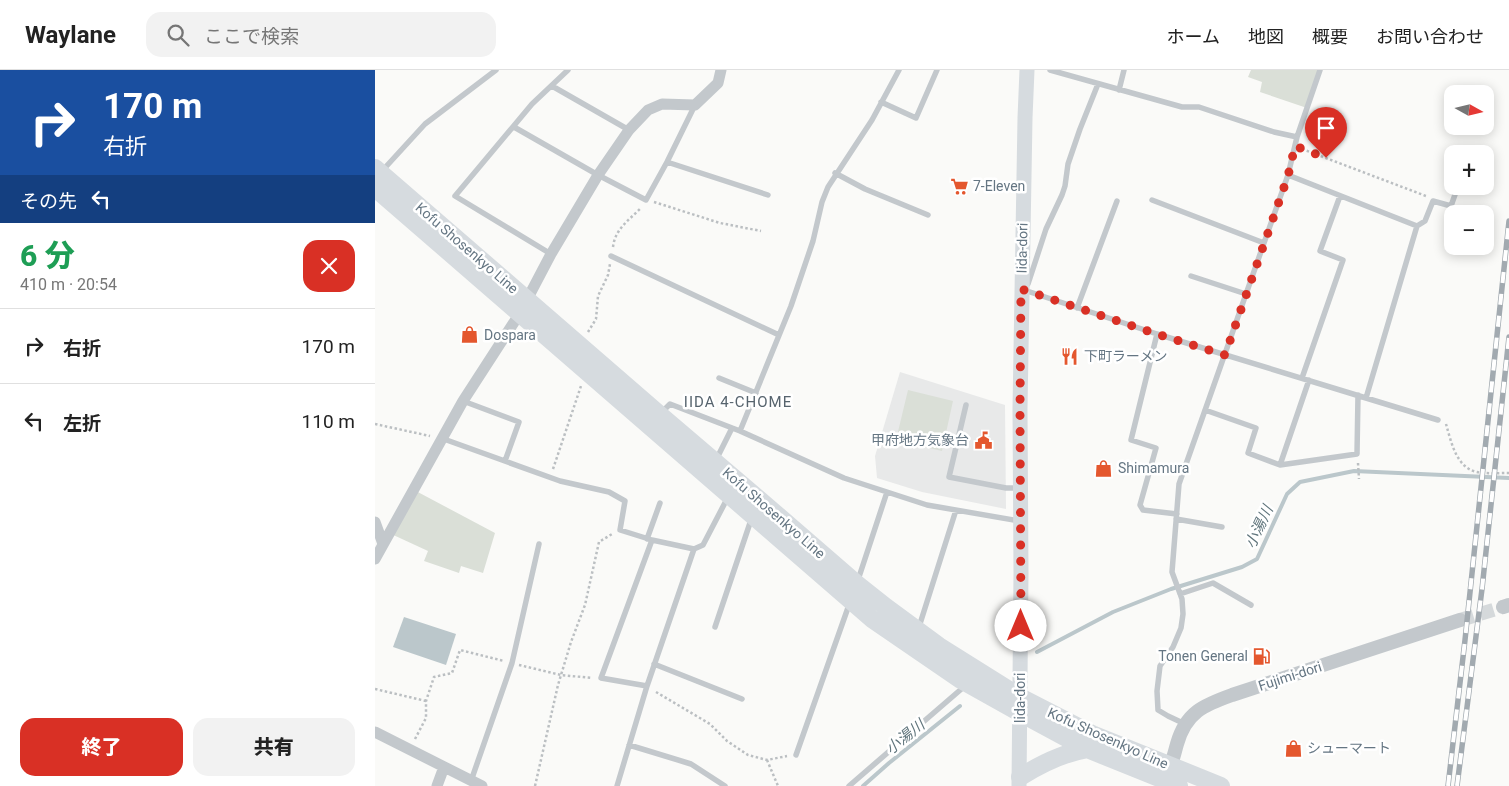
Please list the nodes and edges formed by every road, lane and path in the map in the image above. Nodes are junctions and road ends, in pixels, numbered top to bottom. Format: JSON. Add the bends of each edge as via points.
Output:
{"nodes":[{"id":1,"x":496,"y":70,"type":"edge"},
{"id":2,"x":569,"y":70,"type":"edge"},
{"id":3,"x":721,"y":70,"type":"edge"},
{"id":4,"x":899,"y":70,"type":"edge"},
{"id":5,"x":937,"y":70,"type":"edge"},
{"id":6,"x":1027,"y":70,"type":"edge"},
{"id":7,"x":1050,"y":70,"type":"edge"},
{"id":8,"x":1124,"y":70,"type":"edge"},
{"id":9,"x":1320,"y":70,"type":"edge"},
{"id":10,"x":1098,"y":84,"type":"junction"},
{"id":11,"x":552,"y":86,"type":"junction"},
{"id":12,"x":1119,"y":90,"type":"junction"},
{"id":13,"x":881,"y":102,"type":"junction"},
{"id":14,"x":695,"y":105,"type":"junction"},
{"id":15,"x":514,"y":127,"type":"junction"},
{"id":16,"x":629,"y":130,"type":"junction"},
{"id":17,"x":1297,"y":137,"type":"junction"},
{"id":18,"x":1295,"y":146,"type":"junction"},
{"id":19,"x":667,"y":162,"type":"junction"},
{"id":20,"x":835,"y":173,"type":"junction"},
{"id":21,"x":598,"y":175,"type":"junction"},
{"id":22,"x":1288,"y":176,"type":"junction"},
{"id":23,"x":376,"y":177,"type":"edge"},
{"id":24,"x":768,"y":195,"type":"dead end"},
{"id":25,"x":1455,"y":195,"type":"edge"},
{"id":26,"x":1340,"y":196,"type":"junction"},
{"id":27,"x":646,"y":200,"type":"junction"},
{"id":28,"x":1151,"y":200,"type":"dead end"},
{"id":29,"x":1117,"y":201,"type":"dead end"},
{"id":30,"x":1433,"y":201,"type":"junction"},
{"id":31,"x":928,"y":215,"type":"dead end"},
{"id":32,"x":1417,"y":226,"type":"junction"},
{"id":33,"x":761,"y":231,"type":"dead end"},
{"id":34,"x":1264,"y":243,"type":"junction"},
{"id":35,"x":551,"y":254,"type":"junction"},
{"id":36,"x":611,"y":256,"type":"junction"},
{"id":37,"x":1191,"y":276,"type":"dead end"},
{"id":38,"x":1024,"y":290,"type":"junction"},
{"id":39,"x":1246,"y":294,"type":"junction"},
{"id":40,"x":524,"y":307,"type":"junction"},
{"id":41,"x":1077,"y":308,"type":"junction"},
{"id":42,"x":1157,"y":334,"type":"junction"},
{"id":43,"x":779,"y":335,"type":"junction"},
{"id":44,"x":580,"y":345,"type":"junction"},
{"id":45,"x":1225,"y":355,"type":"junction"},
{"id":46,"x":587,"y":372,"type":"junction"},
{"id":47,"x":719,"y":378,"type":"dead end"},
{"id":48,"x":1302,"y":378,"type":"junction"},
{"id":49,"x":1309,"y":380,"type":"junction"},
{"id":50,"x":756,"y":393,"type":"junction"},
{"id":51,"x":1358,"y":396,"type":"junction"},
{"id":52,"x":1366,"y":398,"type":"junction"},
{"id":53,"x":463,"y":401,"type":"junction"},
{"id":54,"x":966,"y":405,"type":"dead end"},
{"id":55,"x":1205,"y":410,"type":"junction"},
{"id":56,"x":659,"y":414,"type":"junction"},
{"id":57,"x":1439,"y":420,"type":"joint"},
{"id":58,"x":375,"y":424,"type":"edge"},
{"id":59,"x":732,"y":428,"type":"junction"},
{"id":60,"x":740,"y":431,"type":"junction"},
{"id":61,"x":441,"y":438,"type":"junction"},
{"id":62,"x":505,"y":461,"type":"junction"},
{"id":63,"x":715,"y":462,"type":"junction"},
{"id":64,"x":1357,"y":462,"type":"dead end"},
{"id":65,"x":1280,"y":465,"type":"junction"},
{"id":66,"x":1509,"y":473,"type":"edge"},
{"id":67,"x":550,"y":477,"type":"junction"},
{"id":68,"x":1359,"y":479,"type":"dead end"},
{"id":69,"x":733,"y":488,"type":"junction"},
{"id":70,"x":1021,"y":488,"type":"junction"},
{"id":71,"x":887,"y":492,"type":"junction"},
{"id":72,"x":660,"y":503,"type":"dead end"},
{"id":73,"x":956,"y":510,"type":"junction"},
{"id":74,"x":753,"y":516,"type":"junction"},
{"id":75,"x":1177,"y":517,"type":"junction"},
{"id":76,"x":375,"y":522,"type":"edge"},
{"id":77,"x":1021,"y":522,"type":"junction"},
{"id":78,"x":1223,"y":527,"type":"dead end"},
{"id":79,"x":620,"y":530,"type":"junction"},
{"id":80,"x":650,"y":539,"type":"junction"},
{"id":81,"x":383,"y":544,"type":"junction"},
{"id":82,"x":539,"y":544,"type":"dead end"},
{"id":83,"x":694,"y":549,"type":"junction"},
{"id":84,"x":375,"y":559,"type":"edge"},
{"id":85,"x":854,"y":592,"type":"junction"},
{"id":86,"x":1179,"y":593,"type":"junction"},
{"id":87,"x":1251,"y":604,"type":"dead end"},
{"id":88,"x":1460,"y":620,"type":"tunnel mouth"},
{"id":89,"x":715,"y":627,"type":"dead end"},
{"id":90,"x":918,"y":630,"type":"junction"},
{"id":91,"x":512,"y":663,"type":"junction"},
{"id":92,"x":654,"y":664,"type":"junction"},
{"id":93,"x":561,"y":675,"type":"junction"},
{"id":94,"x":601,"y":678,"type":"junction"},
{"id":95,"x":968,"y":684,"type":"junction"},
{"id":96,"x":647,"y":686,"type":"junction"},
{"id":97,"x":375,"y":689,"type":"edge"},
{"id":98,"x":742,"y":699,"type":"dead end"},
{"id":99,"x":426,"y":700,"type":"junction"},
{"id":100,"x":1020,"y":705,"type":"junction"},
{"id":101,"x":1185,"y":724,"type":"junction"},
{"id":102,"x":375,"y":732,"type":"edge"},
{"id":103,"x":629,"y":745,"type":"junction"},
{"id":104,"x":409,"y":749,"type":"junction"},
{"id":105,"x":1087,"y":749,"type":"junction"},
{"id":106,"x":795,"y":755,"type":"joint"},
{"id":107,"x":767,"y":760,"type":"junction"},
{"id":108,"x":444,"y":767,"type":"junction"},
{"id":109,"x":1162,"y":777,"type":"edge"},
{"id":110,"x":1019,"y":781,"type":"edge"},
{"id":111,"x":476,"y":783,"type":"edge"},
{"id":112,"x":437,"y":786,"type":"edge"},
{"id":113,"x":535,"y":786,"type":"edge"},
{"id":114,"x":617,"y":786,"type":"edge"},
{"id":115,"x":725,"y":786,"type":"edge"},
{"id":116,"x":778,"y":786,"type":"edge"},
{"id":117,"x":849,"y":786,"type":"edge"},
{"id":118,"x":1179,"y":786,"type":"edge"},
{"id":119,"x":1221,"y":786,"type":"edge"}],
"edges":[{"from":1,"to":23,"type":"lane","via":[[425,124]]},
{"from":2,"to":11,"type":"lane"},
{"from":3,"to":14,"type":"street","via":[[718,83]]},
{"from":4,"to":13,"type":"lane"},
{"from":5,"to":13,"type":"lane","via":[[915,118]]},
{"from":6,"to":38,"type":"main road","name":"Iida-dori"},
{"from":7,"to":10,"type":"lane"},
{"from":8,"to":12,"type":"lane"},
{"from":9,"to":17,"type":"lane"},
{"from":10,"to":12,"type":"lane"},
{"from":10,"to":38,"type":"lane","via":[[1068,164],[1063,190]]},
{"from":11,"to":15,"type":"lane","via":[[531,104]]},
{"from":11,"to":16,"type":"lane"},
{"from":12,"to":17,"type":"lane","via":[[1182,107],[1199,107]]},
{"from":13,"to":20,"type":"lane"},
{"from":14,"to":16,"type":"street","via":[[662,104],[648,110]]},
{"from":14,"to":19,"type":"lane"},
{"from":15,"to":21,"type":"lane"},
{"from":15,"to":35,"type":"lane","via":[[455,196]]},
{"from":16,"to":21,"type":"street"},
{"from":17,"to":18,"type":"lane"},
{"from":18,"to":22,"type":"lane"},
{"from":18,"to":30,"type":"path","via":[[1428,196]]},
{"from":19,"to":24,"type":"lane"},
{"from":19,"to":27,"type":"lane"},
{"from":20,"to":31,"type":"lane"},
{"from":20,"to":43,"type":"lane","via":[[822,202],[813,240]]},
{"from":21,"to":27,"type":"lane"},
{"from":21,"to":35,"type":"street"},
{"from":22,"to":26,"type":"lane"},
{"from":22,"to":34,"type":"lane"},
{"from":23,"to":40,"type":"main road","name":"Kofu Shosenkyo Line"},
{"from":25,"to":30,"type":"lane","via":[[1451,206]]},
{"from":26,"to":32,"type":"lane"},
{"from":26,"to":48,"type":"lane","via":[[1320,251],[1343,260]]},
{"from":27,"to":33,"type":"path","via":[[720,223]]},
{"from":27,"to":36,"type":"path","via":[[620,229]]},
{"from":28,"to":34,"type":"lane"},
{"from":29,"to":41,"type":"lane"},
{"from":30,"to":32,"type":"lane","via":[[1425,221]]},
{"from":32,"to":52,"type":"lane"},
{"from":34,"to":39,"type":"lane"},
{"from":35,"to":40,"type":"street"},
{"from":36,"to":43,"type":"lane"},
{"from":36,"to":44,"type":"path","via":[[596,319]]},
{"from":37,"to":39,"type":"lane"},
{"from":38,"to":41,"type":"lane"},
{"from":38,"to":70,"type":"main road","name":"Iida-dori"},
{"from":39,"to":45,"type":"lane"},
{"from":40,"to":44,"type":"main road","name":"Kofu Shosenkyo Line"},
{"from":40,"to":46,"type":"main road","name":"Kofu Shosenkyo Line"},
{"from":40,"to":53,"type":"street"},
{"from":41,"to":42,"type":"lane"},
{"from":42,"to":45,"type":"lane"},
{"from":42,"to":75,"type":"lane","via":[[1131,440],[1156,448],[1140,504],[1143,510]]},
{"from":43,"to":50,"type":"lane"},
{"from":44,"to":56,"type":"main road","name":"Kofu Shosenkyo Line"},
{"from":45,"to":48,"type":"lane"},
{"from":45,"to":55,"type":"lane"},
{"from":46,"to":67,"type":"path"},
{"from":46,"to":69,"type":"main road","name":"Kofu Shosenkyo Line"},
{"from":47,"to":50,"type":"lane"},
{"from":48,"to":49,"type":"lane"},
{"from":49,"to":51,"type":"lane"},
{"from":49,"to":65,"type":"lane"},
{"from":50,"to":60,"type":"lane"},
{"from":51,"to":52,"type":"lane"},
{"from":51,"to":65,"type":"lane","via":[[1357,454]]},
{"from":52,"to":57,"type":"lane"},
{"from":53,"to":61,"type":"street"},
{"from":53,"to":62,"type":"lane","via":[[519,422]]},
{"from":54,"to":70,"type":"lane","via":[[949,477]]},
{"from":55,"to":65,"type":"lane","via":[[1256,428],[1247,453]]},
{"from":55,"to":75,"type":"lane","via":[[1179,484]]},
{"from":56,"to":59,"type":"lane","via":[[671,404]]},
{"from":56,"to":63,"type":"main road","name":"Kofu Shosenkyo Line"},
{"from":57,"to":66,"type":"path","via":[[1446,423],[1455,453],[1465,466],[1476,472]]},
{"from":58,"to":61,"type":"path"},
{"from":59,"to":60,"type":"lane"},
{"from":59,"to":63,"type":"lane"},
{"from":60,"to":71,"type":"lane","via":[[836,475]]},
{"from":61,"to":62,"type":"lane"},
{"from":61,"to":81,"type":"street"},
{"from":62,"to":67,"type":"lane"},
{"from":63,"to":69,"type":"main road","name":"Kofu Shosenkyo Line"},
{"from":64,"to":68,"type":"path"},
{"from":67,"to":79,"type":"lane","via":[[609,492],[625,501]]},
{"from":69,"to":74,"type":"main road","name":"Kofu Shosenkyo Line"},
{"from":69,"to":83,"type":"lane","via":[[703,545]]},
{"from":69,"to":85,"type":"main road","name":"Kofu Shosenkyo Line"},
{"from":70,"to":77,"type":"main road","name":"Iida-dori"},
{"from":71,"to":73,"type":"lane"},
{"from":71,"to":85,"type":"lane"},
{"from":72,"to":80,"type":"lane"},
{"from":73,"to":77,"type":"lane"},
{"from":73,"to":90,"type":"lane"},
{"from":74,"to":85,"type":"main road","name":"Kofu Shosenkyo Line"},
{"from":74,"to":89,"type":"lane"},
{"from":75,"to":78,"type":"lane"},
{"from":75,"to":86,"type":"lane","via":[[1172,572]]},
{"from":76,"to":81,"type":"street"},
{"from":77,"to":100,"type":"main road","name":"Iida-dori"},
{"from":79,"to":80,"type":"lane"},
{"from":79,"to":93,"type":"path","via":[[599,542],[585,605]]},
{"from":80,"to":83,"type":"lane"},
{"from":80,"to":94,"type":"lane"},
{"from":81,"to":84,"type":"street"},
{"from":82,"to":91,"type":"lane"},
{"from":83,"to":92,"type":"lane"},
{"from":85,"to":90,"type":"main road","name":"Kofu Shosenkyo Line"},
{"from":85,"to":95,"type":"main road","name":"Kofu Shosenkyo Line","via":[[887,629]]},
{"from":85,"to":106,"type":"lane"},
{"from":86,"to":87,"type":"lane","via":[[1213,584]]},
{"from":86,"to":101,"type":"lane","via":[[1182,621],[1173,647],[1160,666],[1158,710]]},
{"from":88,"to":101,"type":"street","name":"Fujimi-dori","via":[[1215,701],[1195,712]]},
{"from":90,"to":100,"type":"main road","name":"Kofu Shosenkyo Line"},
{"from":91,"to":93,"type":"path"},
{"from":91,"to":99,"type":"path","via":[[460,650],[452,674],[434,677]]},
{"from":91,"to":111,"type":"lane"},
{"from":92,"to":96,"type":"lane"},
{"from":92,"to":98,"type":"lane"},
{"from":93,"to":94,"type":"path"},
{"from":93,"to":113,"type":"path"},
{"from":94,"to":96,"type":"lane"},
{"from":95,"to":100,"type":"main road","name":"Kofu Shosenkyo Line"},
{"from":95,"to":117,"type":"lane"},
{"from":96,"to":103,"type":"lane"},
{"from":96,"to":107,"type":"path","via":[[710,724],[748,755]]},
{"from":97,"to":99,"type":"path"},
{"from":99,"to":104,"type":"path","via":[[426,718]]},
{"from":100,"to":105,"type":"main road","name":"Kofu Shosenkyo Line"},
{"from":100,"to":109,"type":"main road","name":"Kofu Shosenkyo Line","via":[[1092,734]]},
{"from":100,"to":110,"type":"main road","name":"Iida-dori"},
{"from":101,"to":109,"type":"street","name":"Fujimi-dori"},
{"from":102,"to":104,"type":"street"},
{"from":103,"to":114,"type":"lane"},
{"from":103,"to":115,"type":"lane","via":[[691,764]]},
{"from":104,"to":108,"type":"street"},
{"from":105,"to":109,"type":"main road","name":"Kofu Shosenkyo Line"},
{"from":105,"to":110,"type":"main road","via":[[1073,751],[1034,768]]},
{"from":106,"to":107,"type":"path"},
{"from":107,"to":116,"type":"path"},
{"from":108,"to":111,"type":"street"},
{"from":108,"to":112,"type":"street"},
{"from":109,"to":118,"type":"main road","name":"Kofu Shosenkyo Line"},
{"from":109,"to":119,"type":"main road","name":"Kofu Shosenkyo Line"}]}
